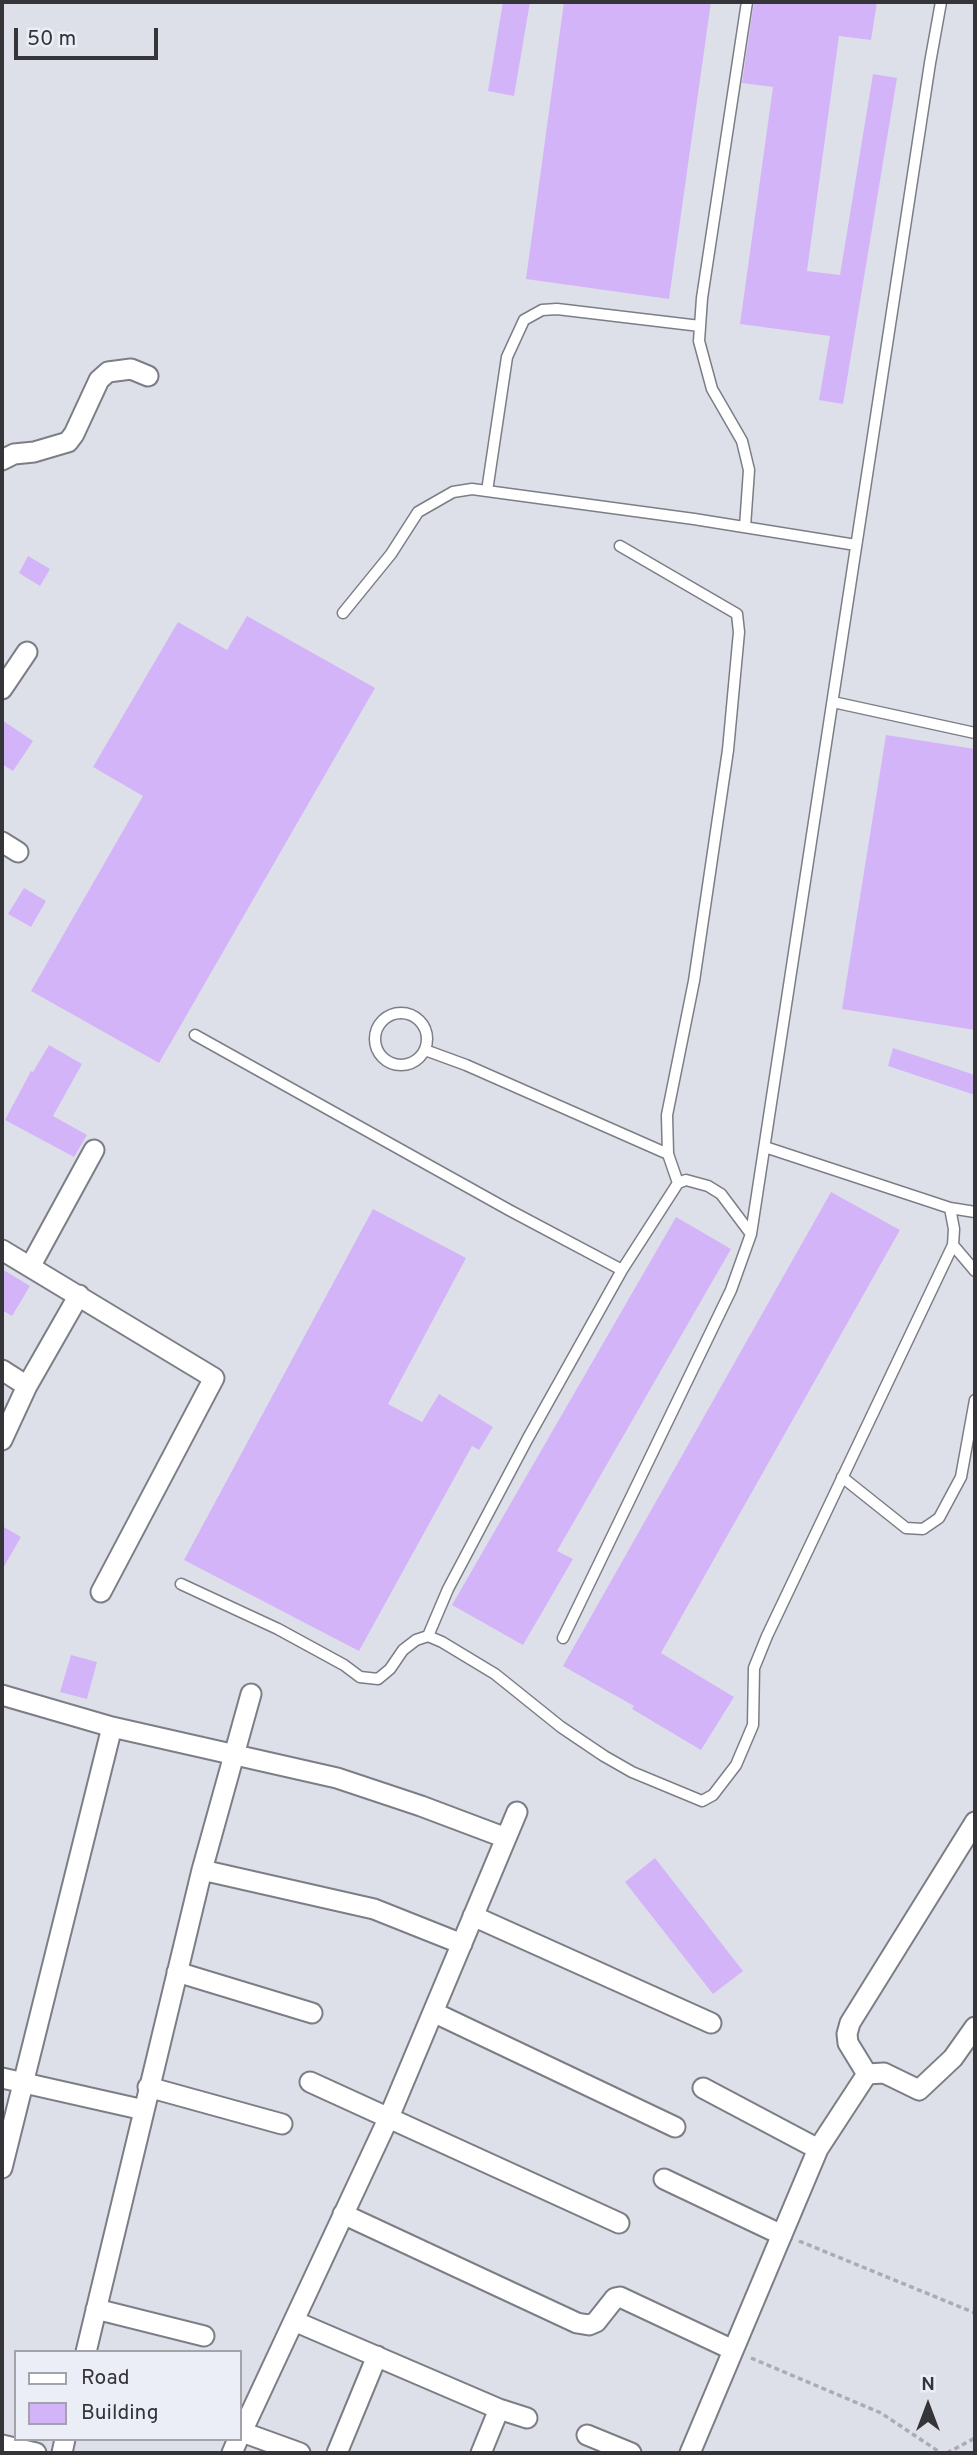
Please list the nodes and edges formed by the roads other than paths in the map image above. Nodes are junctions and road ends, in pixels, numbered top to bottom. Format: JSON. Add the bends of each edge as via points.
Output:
{"nodes":[{"id":1,"x":747,"y":2,"type":"edge"},
{"id":2,"x":941,"y":2,"type":"edge"},
{"id":3,"x":700,"y":326,"type":"junction"},
{"id":4,"x":148,"y":376,"type":"dead end"},
{"id":5,"x":2,"y":460,"type":"edge"},
{"id":6,"x":487,"y":491,"type":"junction"},
{"id":7,"x":745,"y":527,"type":"junction"},
{"id":8,"x":856,"y":545,"type":"junction"},
{"id":9,"x":620,"y":546,"type":"dead end"},
{"id":10,"x":344,"y":613,"type":"dead end"},
{"id":11,"x":27,"y":652,"type":"dead end"},
{"id":12,"x":2,"y":689,"type":"edge"},
{"id":13,"x":833,"y":702,"type":"junction"},
{"id":14,"x":975,"y":733,"type":"edge"},
{"id":15,"x":195,"y":1035,"type":"dead end"},
{"id":16,"x":425,"y":1050,"type":"junction"},
{"id":17,"x":765,"y":1147,"type":"junction"},
{"id":18,"x":94,"y":1150,"type":"dead end"},
{"id":19,"x":668,"y":1154,"type":"junction"},
{"id":20,"x":678,"y":1183,"type":"junction"},
{"id":21,"x":950,"y":1208,"type":"junction"},
{"id":22,"x":975,"y":1212,"type":"edge"},
{"id":23,"x":751,"y":1234,"type":"junction"},
{"id":24,"x":953,"y":1245,"type":"junction"},
{"id":25,"x":2,"y":1251,"type":"edge"},
{"id":26,"x":30,"y":1267,"type":"junction"},
{"id":27,"x":622,"y":1270,"type":"junction"},
{"id":28,"x":975,"y":1271,"type":"edge"},
{"id":29,"x":79,"y":1296,"type":"junction"},
{"id":30,"x":2,"y":1370,"type":"edge"},
{"id":31,"x":27,"y":1386,"type":"junction"},
{"id":32,"x":975,"y":1400,"type":"edge"},
{"id":33,"x":2,"y":1440,"type":"edge"},
{"id":34,"x":842,"y":1477,"type":"junction"},
{"id":35,"x":181,"y":1584,"type":"dead end"},
{"id":36,"x":101,"y":1592,"type":"dead end"},
{"id":37,"x":428,"y":1636,"type":"junction"},
{"id":38,"x":563,"y":1638,"type":"dead end"},
{"id":39,"x":251,"y":1694,"type":"dead end"},
{"id":40,"x":2,"y":1695,"type":"edge"},
{"id":41,"x":111,"y":1727,"type":"junction"},
{"id":42,"x":234,"y":1755,"type":"junction"},
{"id":43,"x":517,"y":1812,"type":"dead end"},
{"id":44,"x":975,"y":1822,"type":"edge"},
{"id":45,"x":506,"y":1839,"type":"junction"},
{"id":46,"x":202,"y":1870,"type":"junction"},
{"id":47,"x":473,"y":1916,"type":"junction"},
{"id":48,"x":462,"y":1944,"type":"junction"},
{"id":49,"x":177,"y":1972,"type":"junction"},
{"id":50,"x":433,"y":2012,"type":"junction"},
{"id":51,"x":312,"y":2013,"type":"dead end"},
{"id":52,"x":711,"y":2024,"type":"dead end"},
{"id":53,"x":975,"y":2027,"type":"edge"},
{"id":54,"x":867,"y":2074,"type":"junction"},
{"id":55,"x":2,"y":2078,"type":"edge"},
{"id":56,"x":310,"y":2082,"type":"dead end"},
{"id":57,"x":22,"y":2084,"type":"junction"},
{"id":58,"x":148,"y":2087,"type":"junction"},
{"id":59,"x":703,"y":2088,"type":"dead end"},
{"id":60,"x":144,"y":2109,"type":"junction"},
{"id":61,"x":389,"y":2117,"type":"junction"},
{"id":62,"x":282,"y":2124,"type":"dead end"},
{"id":63,"x":675,"y":2127,"type":"dead end"},
{"id":64,"x":818,"y":2149,"type":"junction"},
{"id":65,"x":2,"y":2168,"type":"edge"},
{"id":66,"x":664,"y":2179,"type":"dead end"},
{"id":67,"x":343,"y":2214,"type":"junction"},
{"id":68,"x":619,"y":2223,"type":"dead end"},
{"id":69,"x":782,"y":2235,"type":"junction"},
{"id":70,"x":96,"y":2309,"type":"junction"},
{"id":71,"x":294,"y":2321,"type":"junction"},
{"id":72,"x":204,"y":2336,"type":"dead end"},
{"id":73,"x":86,"y":2350,"type":"edge"},
{"id":74,"x":733,"y":2350,"type":"junction"},
{"id":75,"x":377,"y":2356,"type":"junction"},
{"id":76,"x":499,"y":2409,"type":"junction"},
{"id":77,"x":527,"y":2418,"type":"dead end"},
{"id":78,"x":242,"y":2432,"type":"edge"},
{"id":79,"x":587,"y":2435,"type":"dead end"},
{"id":80,"x":242,"y":2437,"type":"edge"},
{"id":81,"x":2,"y":2445,"type":"edge"},
{"id":82,"x":36,"y":2453,"type":"edge"},
{"id":83,"x":300,"y":2453,"type":"edge"},
{"id":84,"x":337,"y":2453,"type":"edge"},
{"id":85,"x":481,"y":2453,"type":"edge"},
{"id":86,"x":631,"y":2453,"type":"edge"},
{"id":87,"x":690,"y":2453,"type":"edge"}],
"edges":[{"from":1,"to":3,"type":"lane"},
{"from":2,"to":8,"type":"lane"},
{"from":3,"to":6,"type":"lane","via":[[557,309],[542,310],[524,320],[507,357]]},
{"from":3,"to":7,"type":"lane","via":[[699,341],[712,388],[742,441],[749,470]]},
{"from":4,"to":5,"type":"street","via":[[131,369],[108,372],[99,380],[68,442]]},
{"from":6,"to":7,"type":"lane"},
{"from":6,"to":10,"type":"lane","via":[[453,492],[418,512]]},
{"from":7,"to":8,"type":"lane"},
{"from":8,"to":13,"type":"lane"},
{"from":9,"to":19,"type":"lane","via":[[737,614],[739,632],[728,750],[694,981],[667,1115]]},
{"from":11,"to":12,"type":"street"},
{"from":13,"to":14,"type":"lane"},
{"from":13,"to":17,"type":"lane"},
{"from":15,"to":27,"type":"lane"},
{"from":16,"to":16,"type":"lane","via":[[406,1065],[389,1062],[378,1050],[379,1026],[401,1013],[417,1018],[427,1033]]},
{"from":16,"to":19,"type":"lane"},
{"from":17,"to":21,"type":"lane"},
{"from":17,"to":23,"type":"lane"},
{"from":18,"to":26,"type":"street"},
{"from":19,"to":20,"type":"lane"},
{"from":20,"to":23,"type":"lane","via":[[687,1180],[721,1194]]},
{"from":20,"to":27,"type":"lane"},
{"from":21,"to":22,"type":"lane"},
{"from":21,"to":24,"type":"lane"},
{"from":23,"to":38,"type":"lane","via":[[731,1290]]},
{"from":24,"to":28,"type":"lane"},
{"from":24,"to":34,"type":"lane"},
{"from":25,"to":26,"type":"street"},
{"from":26,"to":29,"type":"street"},
{"from":27,"to":37,"type":"lane"},
{"from":29,"to":31,"type":"street"},
{"from":29,"to":36,"type":"street","via":[[214,1378]]},
{"from":30,"to":31,"type":"street"},
{"from":31,"to":33,"type":"street"},
{"from":32,"to":34,"type":"lane","via":[[961,1477],[939,1518],[923,1529],[906,1528]]},
{"from":34,"to":37,"type":"lane","via":[[754,1668],[754,1725],[736,1765],[713,1795],[702,1801],[604,1756],[495,1674]]},
{"from":35,"to":37,"type":"lane","via":[[278,1629],[360,1677],[378,1679],[403,1650]]},
{"from":39,"to":42,"type":"street"},
{"from":40,"to":41,"type":"street"},
{"from":41,"to":42,"type":"street"},
{"from":41,"to":57,"type":"street"},
{"from":42,"to":45,"type":"street","via":[[337,1778]]},
{"from":42,"to":46,"type":"street"},
{"from":43,"to":45,"type":"street"},
{"from":44,"to":54,"type":"street","via":[[850,2023],[848,2043]]},
{"from":45,"to":47,"type":"street"},
{"from":46,"to":48,"type":"street","via":[[374,1909]]},
{"from":46,"to":49,"type":"street"},
{"from":47,"to":48,"type":"street"},
{"from":47,"to":52,"type":"street"},
{"from":48,"to":50,"type":"street"},
{"from":49,"to":51,"type":"street"},
{"from":49,"to":58,"type":"street"},
{"from":50,"to":61,"type":"street"},
{"from":50,"to":63,"type":"street"},
{"from":53,"to":54,"type":"street","via":[[947,2065],[919,2090],[884,2073]]},
{"from":54,"to":64,"type":"street"},
{"from":55,"to":57,"type":"street"},
{"from":56,"to":61,"type":"street"},
{"from":57,"to":60,"type":"street"},
{"from":57,"to":65,"type":"street"},
{"from":58,"to":60,"type":"street"},
{"from":58,"to":62,"type":"street"},
{"from":59,"to":64,"type":"street"},
{"from":60,"to":70,"type":"street"},
{"from":61,"to":67,"type":"street"},
{"from":61,"to":68,"type":"street"},
{"from":64,"to":69,"type":"street"},
{"from":66,"to":69,"type":"street"},
{"from":67,"to":71,"type":"street"},
{"from":67,"to":74,"type":"street","via":[[577,2323],[596,2322],[620,2297]]},
{"from":69,"to":74,"type":"street"},
{"from":70,"to":72,"type":"street"},
{"from":70,"to":73,"type":"street"},
{"from":71,"to":75,"type":"street"},
{"from":71,"to":78,"type":"street"},
{"from":74,"to":87,"type":"street"},
{"from":75,"to":76,"type":"street"},
{"from":75,"to":84,"type":"street"},
{"from":76,"to":77,"type":"street"},
{"from":76,"to":85,"type":"street"},
{"from":79,"to":86,"type":"street"},
{"from":80,"to":83,"type":"street"},
{"from":81,"to":82,"type":"street"}]}
